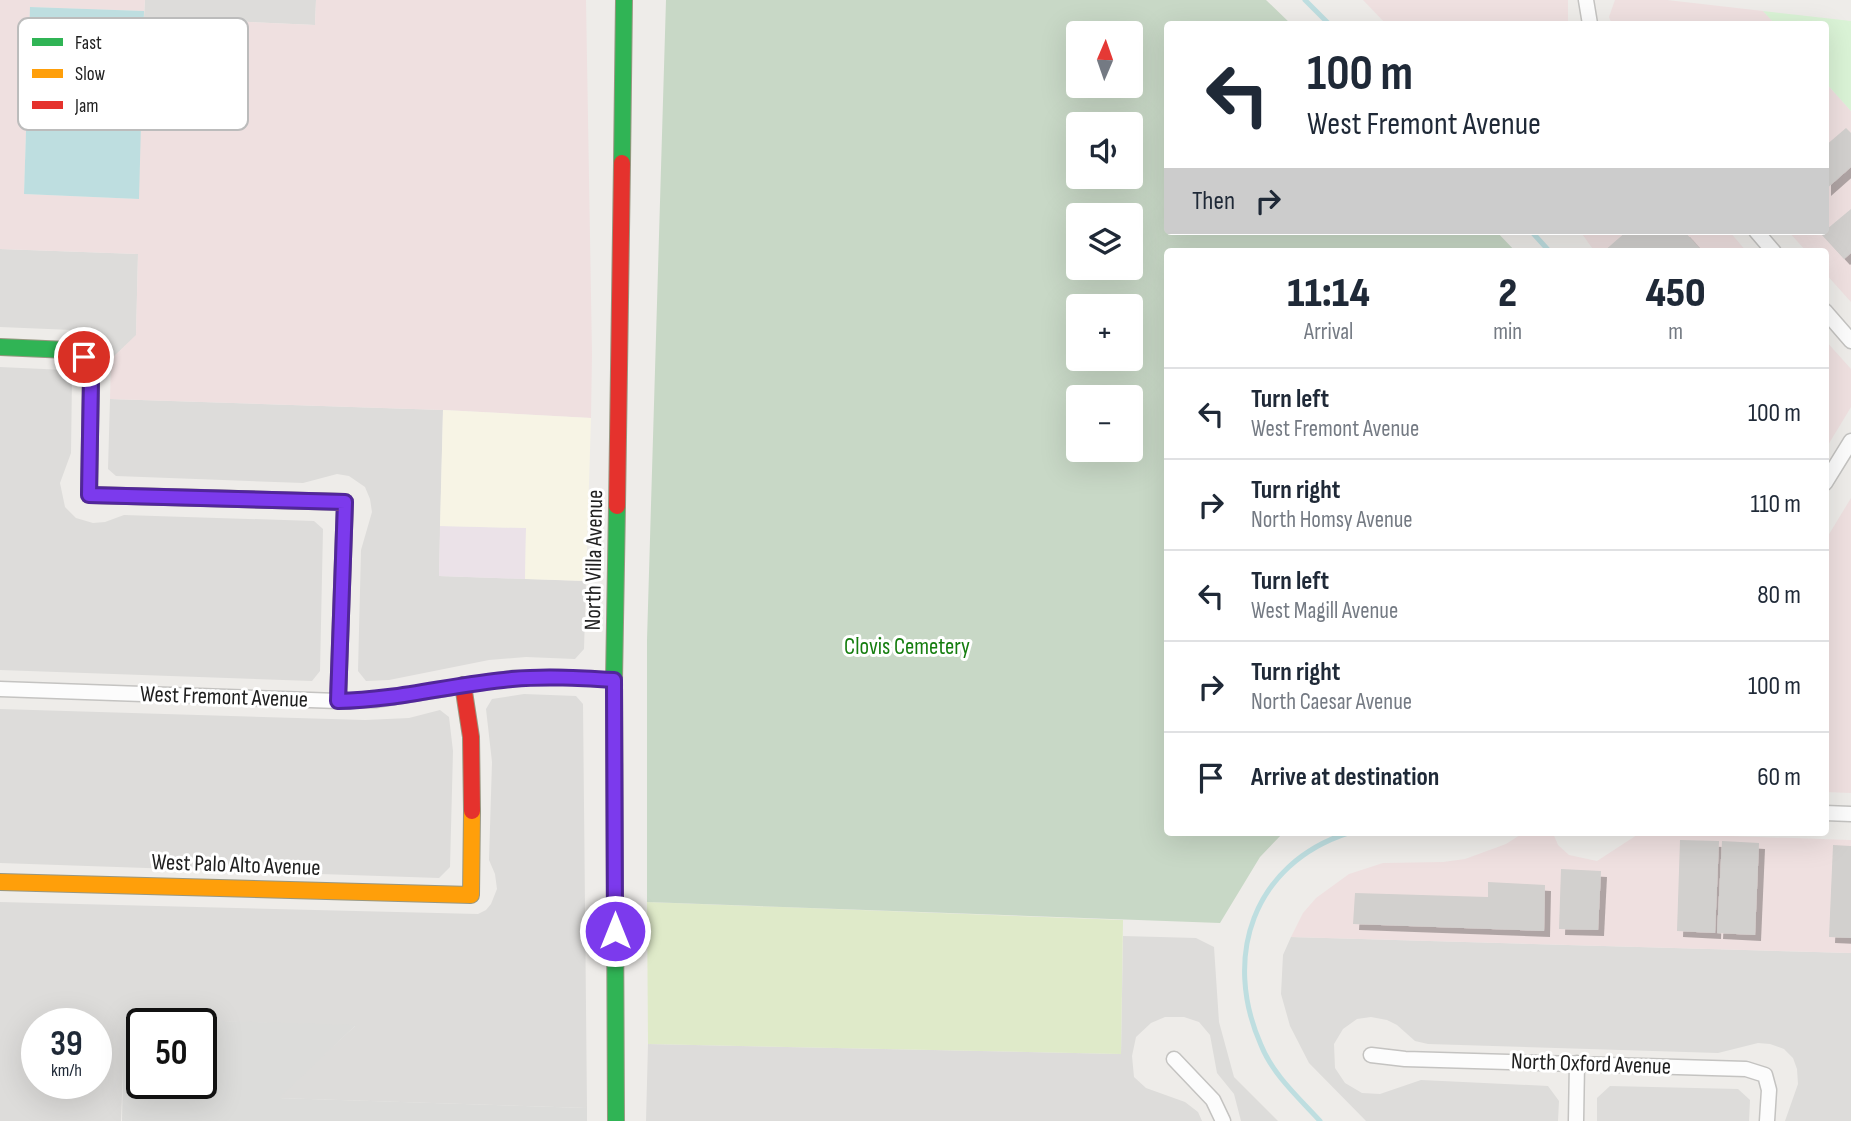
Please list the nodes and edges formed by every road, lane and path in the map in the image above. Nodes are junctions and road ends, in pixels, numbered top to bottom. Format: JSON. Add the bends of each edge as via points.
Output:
{"nodes":[{"id":1,"x":624,"y":0,"type":"edge"},
{"id":2,"x":1586,"y":0,"type":"edge"},
{"id":3,"x":1590,"y":21,"type":"edge"},
{"id":4,"x":1829,"y":316,"type":"edge"},
{"id":5,"x":1851,"y":341,"type":"edge"},
{"id":6,"x":0,"y":347,"type":"edge"},
{"id":7,"x":1851,"y":441,"type":"edge"},
{"id":8,"x":1829,"y":477,"type":"edge"},
{"id":9,"x":614,"y":680,"type":"junction"},
{"id":10,"x":463,"y":685,"type":"junction"},
{"id":11,"x":0,"y":689,"type":"edge"},
{"id":12,"x":338,"y":701,"type":"junction"},
{"id":13,"x":1829,"y":813,"type":"edge"},
{"id":14,"x":1851,"y":814,"type":"edge"},
{"id":15,"x":0,"y":882,"type":"edge"},
{"id":16,"x":1371,"y":1055,"type":"dead end"},
{"id":17,"x":1174,"y":1059,"type":"dead end"},
{"id":18,"x":1577,"y":1063,"type":"junction"},
{"id":19,"x":616,"y":1121,"type":"edge"},
{"id":20,"x":1223,"y":1121,"type":"edge"},
{"id":21,"x":1576,"y":1121,"type":"edge"},
{"id":22,"x":1767,"y":1121,"type":"edge"}],
"edges":[{"from":1,"to":9,"type":"street","name":"North Villa Avenue"},
{"from":2,"to":3,"type":"street"},
{"from":4,"to":5,"type":"street"},
{"from":6,"to":12,"type":"street","via":[[68,349],[84,357],[91,378],[89,495],[345,502]]},
{"from":7,"to":8,"type":"street"},
{"from":9,"to":10,"type":"street","name":"West Fremont Avenue","via":[[513,678]]},
{"from":9,"to":19,"type":"street","name":"North Villa Avenue"},
{"from":10,"to":12,"type":"street","name":"West Fremont Avenue","via":[[375,701]]},
{"from":10,"to":15,"type":"street","name":"West Palo Alto Avenue","via":[[473,769],[471,895]]},
{"from":11,"to":12,"type":"street","name":"West Fremont Avenue"},
{"from":13,"to":14,"type":"street"},
{"from":16,"to":18,"type":"street","name":"North Oxford Avenue"},
{"from":17,"to":20,"type":"street","via":[[1213,1100]]},
{"from":18,"to":21,"type":"street"},
{"from":18,"to":22,"type":"street","name":"North Oxford Avenue","via":[[1746,1069],[1765,1075]]}]}
